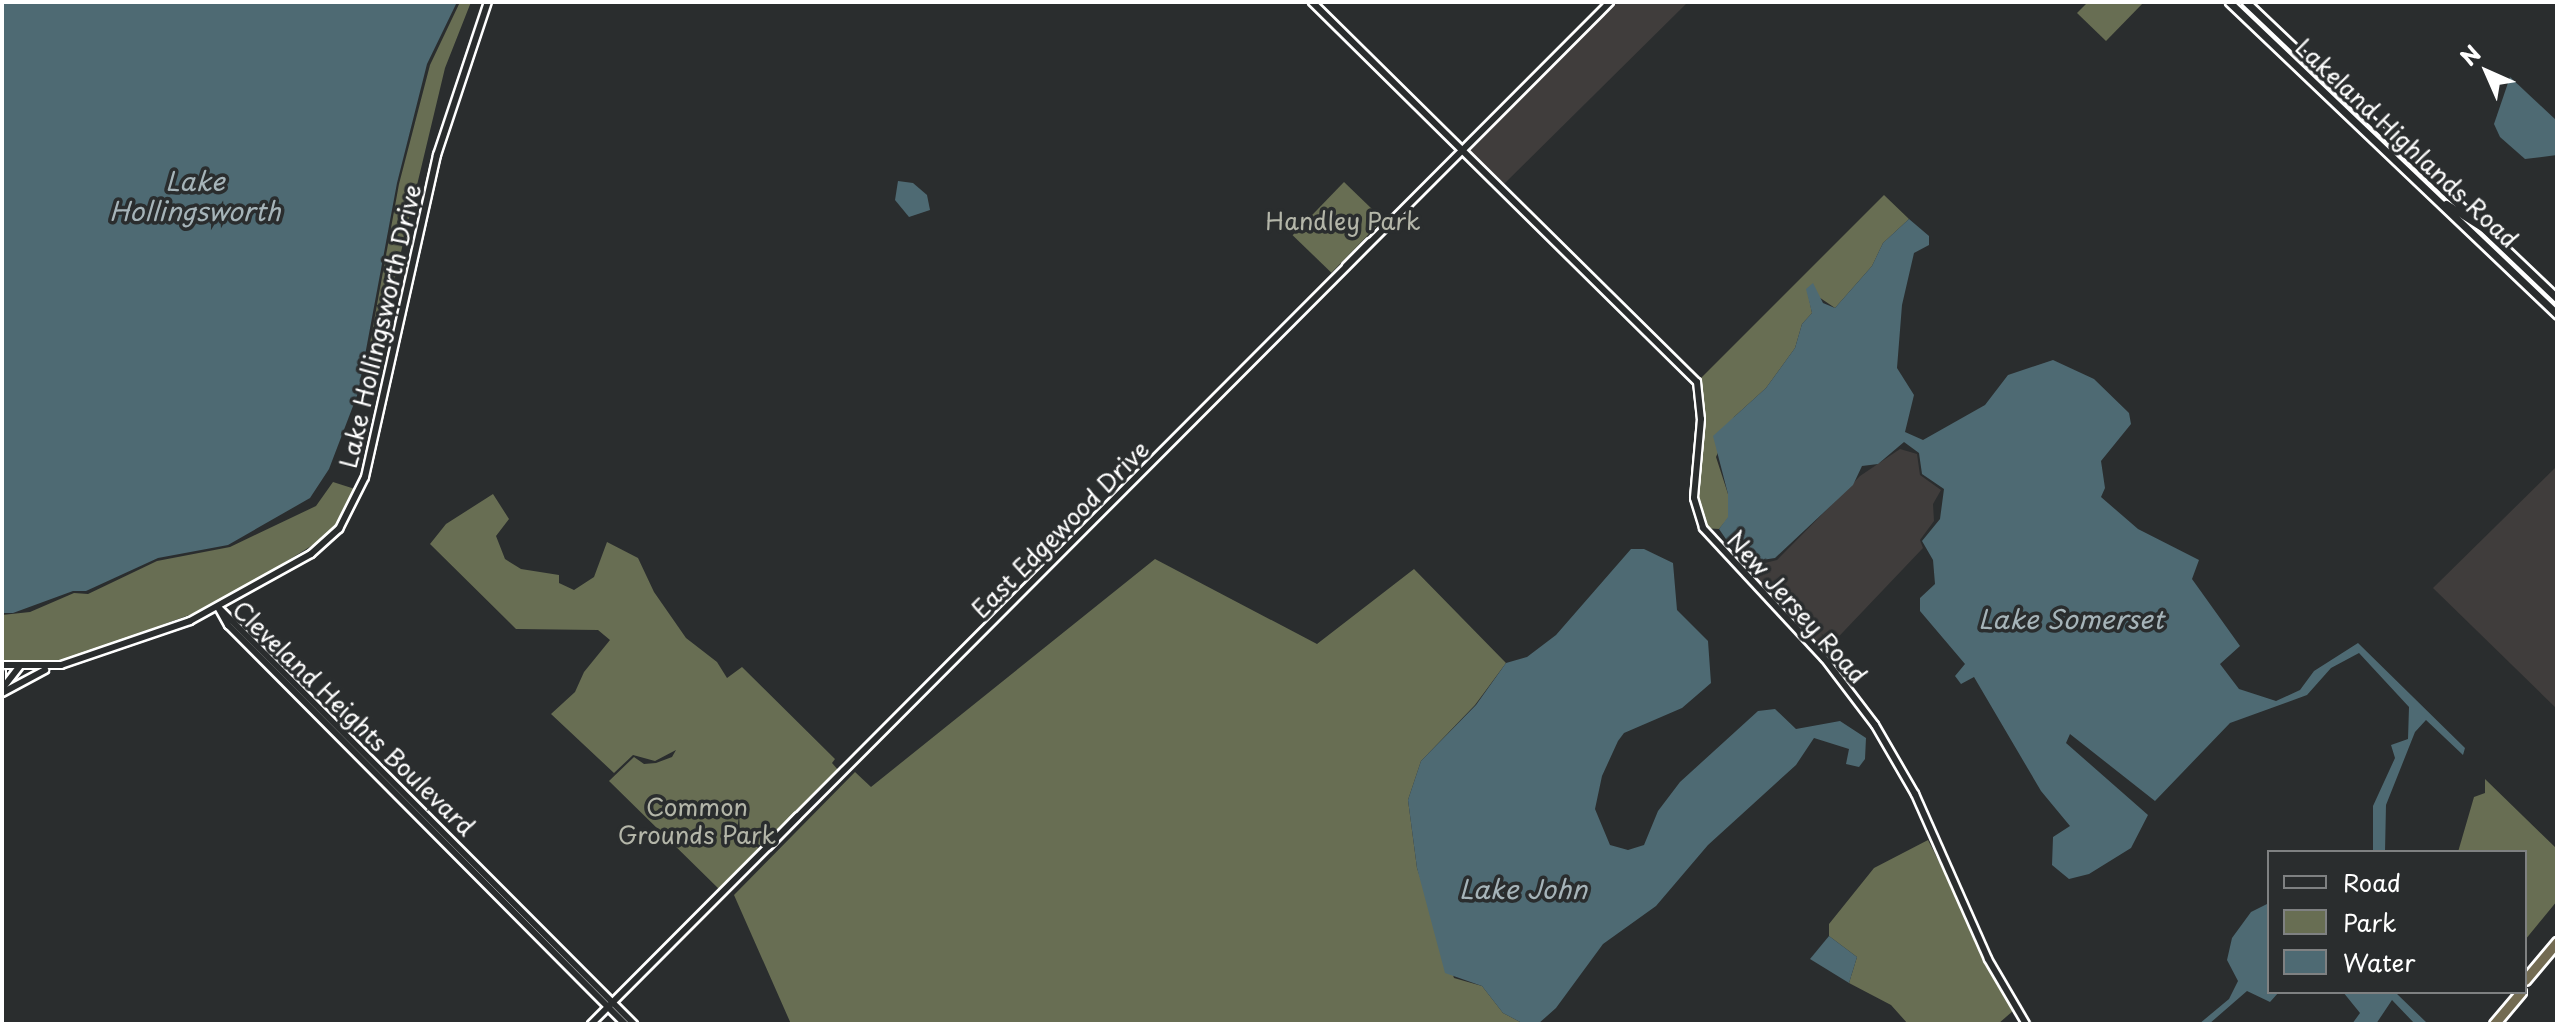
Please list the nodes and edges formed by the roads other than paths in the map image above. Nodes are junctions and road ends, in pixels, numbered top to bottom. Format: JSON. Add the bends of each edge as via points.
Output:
{"nodes":[{"id":1,"x":488,"y":2,"type":"edge"},
{"id":2,"x":1312,"y":2,"type":"edge"},
{"id":3,"x":1610,"y":2,"type":"edge"},
{"id":4,"x":2229,"y":2,"type":"edge"},
{"id":5,"x":2246,"y":2,"type":"edge"},
{"id":6,"x":1463,"y":150,"type":"junction"},
{"id":7,"x":2440,"y":202,"type":"junction"},
{"id":8,"x":2487,"y":230,"type":"junction"},
{"id":9,"x":2490,"y":249,"type":"junction"},
{"id":10,"x":2557,"y":298,"type":"edge"},
{"id":11,"x":2557,"y":314,"type":"edge"},
{"id":12,"x":218,"y":607,"type":"junction"},
{"id":13,"x":2,"y":665,"type":"edge"},
{"id":14,"x":57,"y":665,"type":"junction"},
{"id":15,"x":19,"y":667,"type":"junction"},
{"id":16,"x":2,"y":672,"type":"edge"},
{"id":17,"x":2,"y":690,"type":"edge"},
{"id":18,"x":2557,"y":942,"type":"edge"},
{"id":19,"x":2557,"y":950,"type":"edge"},
{"id":20,"x":2527,"y":978,"type":"edge"},
{"id":21,"x":2527,"y":985,"type":"edge"},
{"id":22,"x":2516,"y":994,"type":"edge"},
{"id":23,"x":612,"y":1004,"type":"junction"},
{"id":24,"x":591,"y":1024,"type":"edge"},
{"id":25,"x":625,"y":1024,"type":"edge"},
{"id":26,"x":634,"y":1024,"type":"edge"},
{"id":27,"x":2026,"y":1024,"type":"edge"},
{"id":28,"x":2492,"y":1024,"type":"edge"}],
"edges":[{"from":1,"to":12,"type":"street","name":"Lake Hollingsworth Drive","via":[[442,135],[400,338],[360,493],[346,521],[323,545]]},
{"from":2,"to":6,"type":"street","name":"New Jersey Road"},
{"from":3,"to":6,"type":"street","name":"East Edgewood Drive"},
{"from":4,"to":7,"type":"main road","name":"Lakeland Highlands Road"},
{"from":5,"to":8,"type":"main road","name":"Lakeland Highlands Road"},
{"from":6,"to":23,"type":"street","name":"East Edgewood Drive"},
{"from":6,"to":27,"type":"street","name":"New Jersey Road","via":[[1697,382],[1701,419],[1694,498],[1703,528],[1824,658],[1875,725],[1919,801],[1988,959]]},
{"from":7,"to":8,"type":"main road"},
{"from":7,"to":9,"type":"main road","name":"Lakeland Highlands Road"},
{"from":8,"to":9,"type":"main road"},
{"from":8,"to":10,"type":"main road","name":"Lakeland Highlands Road"},
{"from":9,"to":11,"type":"main road","name":"Lakeland Highlands Road"},
{"from":12,"to":14,"type":"street","name":"Lake Hollingsworth Drive"},
{"from":12,"to":23,"type":"street","name":"Cleveland Heights Boulevard","via":[[228,625]]},
{"from":13,"to":15,"type":"street","name":"Lake Hollingsworth Drive"},
{"from":14,"to":15,"type":"street","name":"Lake Hollingsworth Drive"},
{"from":14,"to":17,"type":"street"},
{"from":15,"to":17,"type":"street"},
{"from":16,"to":17,"type":"street"},
{"from":18,"to":20,"type":"highway"},
{"from":19,"to":21,"type":"highway"},
{"from":22,"to":28,"type":"highway"},
{"from":23,"to":24,"type":"street","name":"East Edgewood Drive"},
{"from":23,"to":25,"type":"street","name":"Cleveland Heights Boulevard"},
{"from":23,"to":26,"type":"street","name":"Cleveland Heights Boulevard"}]}
